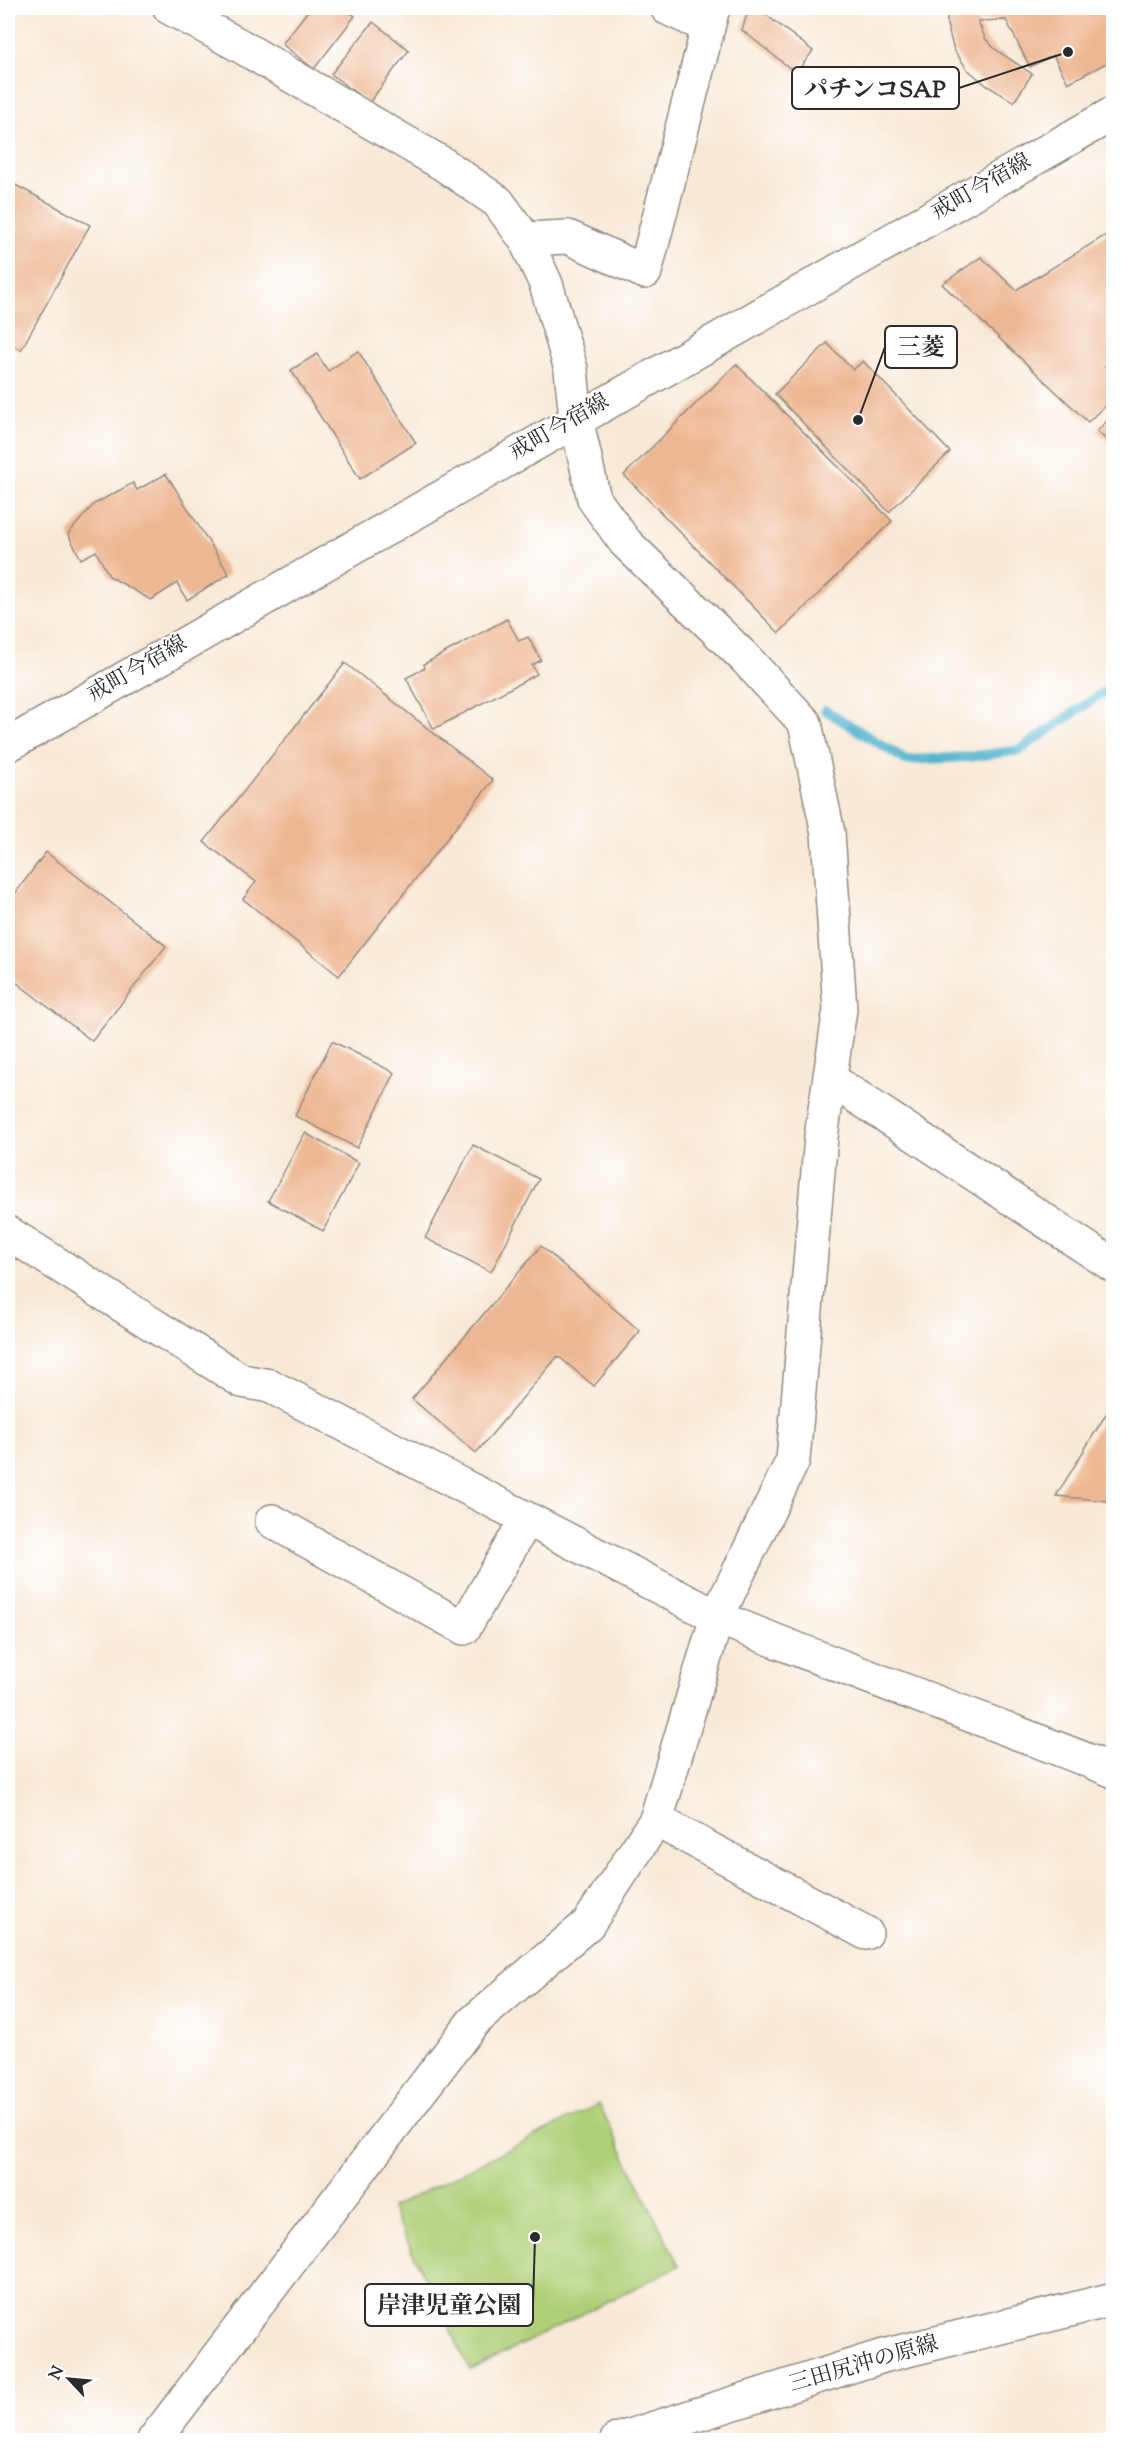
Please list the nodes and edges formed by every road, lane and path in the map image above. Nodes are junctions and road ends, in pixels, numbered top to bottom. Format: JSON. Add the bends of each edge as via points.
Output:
{"nodes":[{"id":1,"x":170,"y":8,"type":"edge"},
{"id":2,"x":667,"y":8,"type":"edge"},
{"id":3,"x":711,"y":17,"type":"edge"},
{"id":4,"x":1113,"y":113,"type":"edge"},
{"id":5,"x":525,"y":239,"type":"junction"},
{"id":6,"x":576,"y":418,"type":"junction"},
{"id":7,"x":8,"y":745,"type":"edge"},
{"id":8,"x":830,"y":1079,"type":"junction"},
{"id":9,"x":8,"y":1233,"type":"edge"},
{"id":10,"x":1113,"y":1266,"type":"edge"},
{"id":11,"x":526,"y":1520,"type":"junction"},
{"id":12,"x":272,"y":1521,"type":"dead end"},
{"id":13,"x":717,"y":1617,"type":"junction"},
{"id":14,"x":1113,"y":1771,"type":"edge"},
{"id":15,"x":656,"y":1820,"type":"junction"},
{"id":16,"x":866,"y":1933,"type":"dead end"},
{"id":17,"x":1113,"y":2299,"type":"edge"},
{"id":18,"x":154,"y":2440,"type":"edge"},
{"id":19,"x":617,"y":2440,"type":"edge"}],
"edges":[{"from":1,"to":5,"type":"street","via":[[443,164],[498,202]]},
{"from":2,"to":3,"type":"street"},
{"from":3,"to":5,"type":"street","via":[[645,272],[568,237]]},
{"from":4,"to":6,"type":"street","name":"戒町今宿線"},
{"from":5,"to":6,"type":"street","via":[[546,284],[571,369]]},
{"from":6,"to":7,"type":"street","name":"戒町今宿線"},
{"from":6,"to":8,"type":"street","via":[[594,499],[625,542],[745,658],[805,723],[830,856],[840,1009]]},
{"from":8,"to":10,"type":"street"},
{"from":8,"to":13,"type":"street","via":[[821,1137],[793,1460]]},
{"from":9,"to":11,"type":"street","via":[[242,1382],[270,1386]]},
{"from":11,"to":12,"type":"street","via":[[464,1628]]},
{"from":11,"to":13,"type":"street"},
{"from":13,"to":14,"type":"street"},
{"from":13,"to":15,"type":"street"},
{"from":15,"to":16,"type":"street"},
{"from":15,"to":18,"type":"street","via":[[588,1924],[473,2022]]},
{"from":17,"to":19,"type":"street","name":"三田尻沖の原線","via":[[883,2356]]}]}
